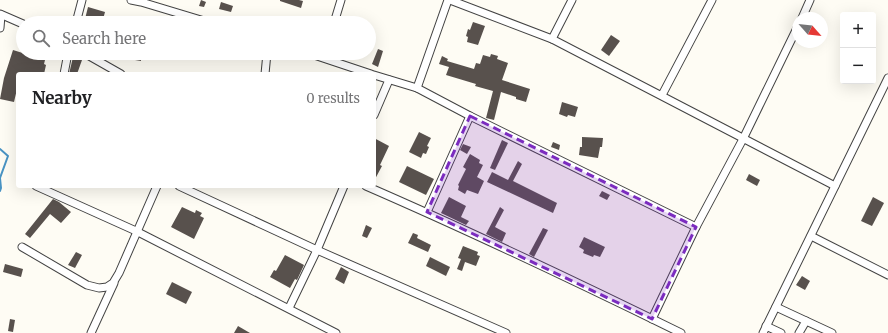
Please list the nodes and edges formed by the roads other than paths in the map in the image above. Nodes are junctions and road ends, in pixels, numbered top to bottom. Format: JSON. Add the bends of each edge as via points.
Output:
{"nodes":[{"id":1,"x":82,"y":0,"type":"edge"},
{"id":2,"x":131,"y":0,"type":"edge"},
{"id":3,"x":341,"y":0,"type":"edge"},
{"id":4,"x":449,"y":0,"type":"edge"},
{"id":5,"x":572,"y":0,"type":"edge"},
{"id":6,"x":712,"y":0,"type":"edge"},
{"id":7,"x":810,"y":0,"type":"edge"},
{"id":8,"x":805,"y":12,"type":"edge"},
{"id":9,"x":1,"y":14,"type":"edge"},
{"id":10,"x":78,"y":16,"type":"edge"},
{"id":11,"x":188,"y":16,"type":"edge"},
{"id":12,"x":336,"y":16,"type":"edge"},
{"id":13,"x":16,"y":21,"type":"edge"},
{"id":14,"x":0,"y":28,"type":"edge"},
{"id":15,"x":792,"y":38,"type":"edge"},
{"id":16,"x":552,"y":39,"type":"junction"},
{"id":17,"x":67,"y":60,"type":"edge"},
{"id":18,"x":96,"y":60,"type":"edge"},
{"id":19,"x":266,"y":60,"type":"edge"},
{"id":20,"x":337,"y":60,"type":"edge"},
{"id":21,"x":64,"y":72,"type":"edge"},
{"id":22,"x":117,"y":72,"type":"edge"},
{"id":23,"x":265,"y":72,"type":"edge"},
{"id":24,"x":368,"y":72,"type":"edge"},
{"id":25,"x":376,"y":75,"type":"edge"},
{"id":26,"x":888,"y":78,"type":"edge"},
{"id":27,"x":389,"y":80,"type":"junction"},
{"id":28,"x":417,"y":88,"type":"junction"},
{"id":29,"x":662,"y":95,"type":"junction"},
{"id":30,"x":376,"y":110,"type":"edge"},
{"id":31,"x":470,"y":116,"type":"junction"},
{"id":32,"x":743,"y":139,"type":"junction"},
{"id":33,"x":835,"y":186,"type":"junction"},
{"id":34,"x":40,"y":188,"type":"edge"},
{"id":35,"x":156,"y":188,"type":"edge"},
{"id":36,"x":183,"y":188,"type":"edge"},
{"id":37,"x":343,"y":188,"type":"edge"},
{"id":38,"x":371,"y":188,"type":"edge"},
{"id":39,"x":427,"y":212,"type":"junction"},
{"id":40,"x":696,"y":227,"type":"junction"},
{"id":41,"x":136,"y":231,"type":"junction"},
{"id":42,"x":811,"y":236,"type":"junction"},
{"id":43,"x":22,"y":248,"type":"dead end"},
{"id":44,"x":317,"y":250,"type":"junction"},
{"id":45,"x":888,"y":275,"type":"edge"},
{"id":46,"x":114,"y":281,"type":"junction"},
{"id":47,"x":776,"y":307,"type":"junction"},
{"id":48,"x":289,"y":308,"type":"junction"},
{"id":49,"x":652,"y":319,"type":"junction"},
{"id":50,"x":806,"y":321,"type":"junction"},
{"id":51,"x":764,"y":330,"type":"edge"},
{"id":52,"x":502,"y":332,"type":"edge"},
{"id":53,"x":91,"y":333,"type":"edge"},
{"id":54,"x":336,"y":333,"type":"edge"},
{"id":55,"x":681,"y":333,"type":"edge"},
{"id":56,"x":781,"y":333,"type":"edge"},
{"id":57,"x":799,"y":333,"type":"edge"},
{"id":58,"x":832,"y":333,"type":"edge"}],
"edges":[{"from":1,"to":10,"type":"street"},
{"from":2,"to":11,"type":"street"},
{"from":3,"to":12,"type":"street"},
{"from":4,"to":16,"type":"street"},
{"from":4,"to":28,"type":"street"},
{"from":5,"to":16,"type":"street"},
{"from":6,"to":29,"type":"street"},
{"from":7,"to":8,"type":"street"},
{"from":9,"to":13,"type":"street"},
{"from":9,"to":14,"type":"street"},
{"from":15,"to":32,"type":"street"},
{"from":16,"to":29,"type":"street"},
{"from":17,"to":21,"type":"street"},
{"from":18,"to":22,"type":"street"},
{"from":19,"to":23,"type":"street"},
{"from":20,"to":24,"type":"street"},
{"from":25,"to":27,"type":"street"},
{"from":26,"to":33,"type":"street"},
{"from":27,"to":28,"type":"street"},
{"from":27,"to":30,"type":"street"},
{"from":28,"to":31,"type":"street"},
{"from":29,"to":32,"type":"street"},
{"from":31,"to":39,"type":"street"},
{"from":31,"to":40,"type":"street"},
{"from":32,"to":33,"type":"street"},
{"from":32,"to":40,"type":"street"},
{"from":33,"to":42,"type":"street"},
{"from":34,"to":41,"type":"street"},
{"from":35,"to":41,"type":"street"},
{"from":36,"to":44,"type":"street"},
{"from":37,"to":44,"type":"street"},
{"from":38,"to":39,"type":"street"},
{"from":39,"to":49,"type":"street"},
{"from":40,"to":49,"type":"street"},
{"from":41,"to":46,"type":"street"},
{"from":41,"to":48,"type":"street"},
{"from":42,"to":45,"type":"street"},
{"from":42,"to":47,"type":"street"},
{"from":43,"to":46,"type":"street","via":[[87,285],[107,287]]},
{"from":44,"to":48,"type":"street"},
{"from":44,"to":52,"type":"street"},
{"from":46,"to":53,"type":"street"},
{"from":47,"to":50,"type":"street"},
{"from":47,"to":51,"type":"street"},
{"from":48,"to":54,"type":"street"},
{"from":49,"to":55,"type":"street"},
{"from":50,"to":57,"type":"street"},
{"from":50,"to":58,"type":"street"},
{"from":51,"to":56,"type":"street"}]}
